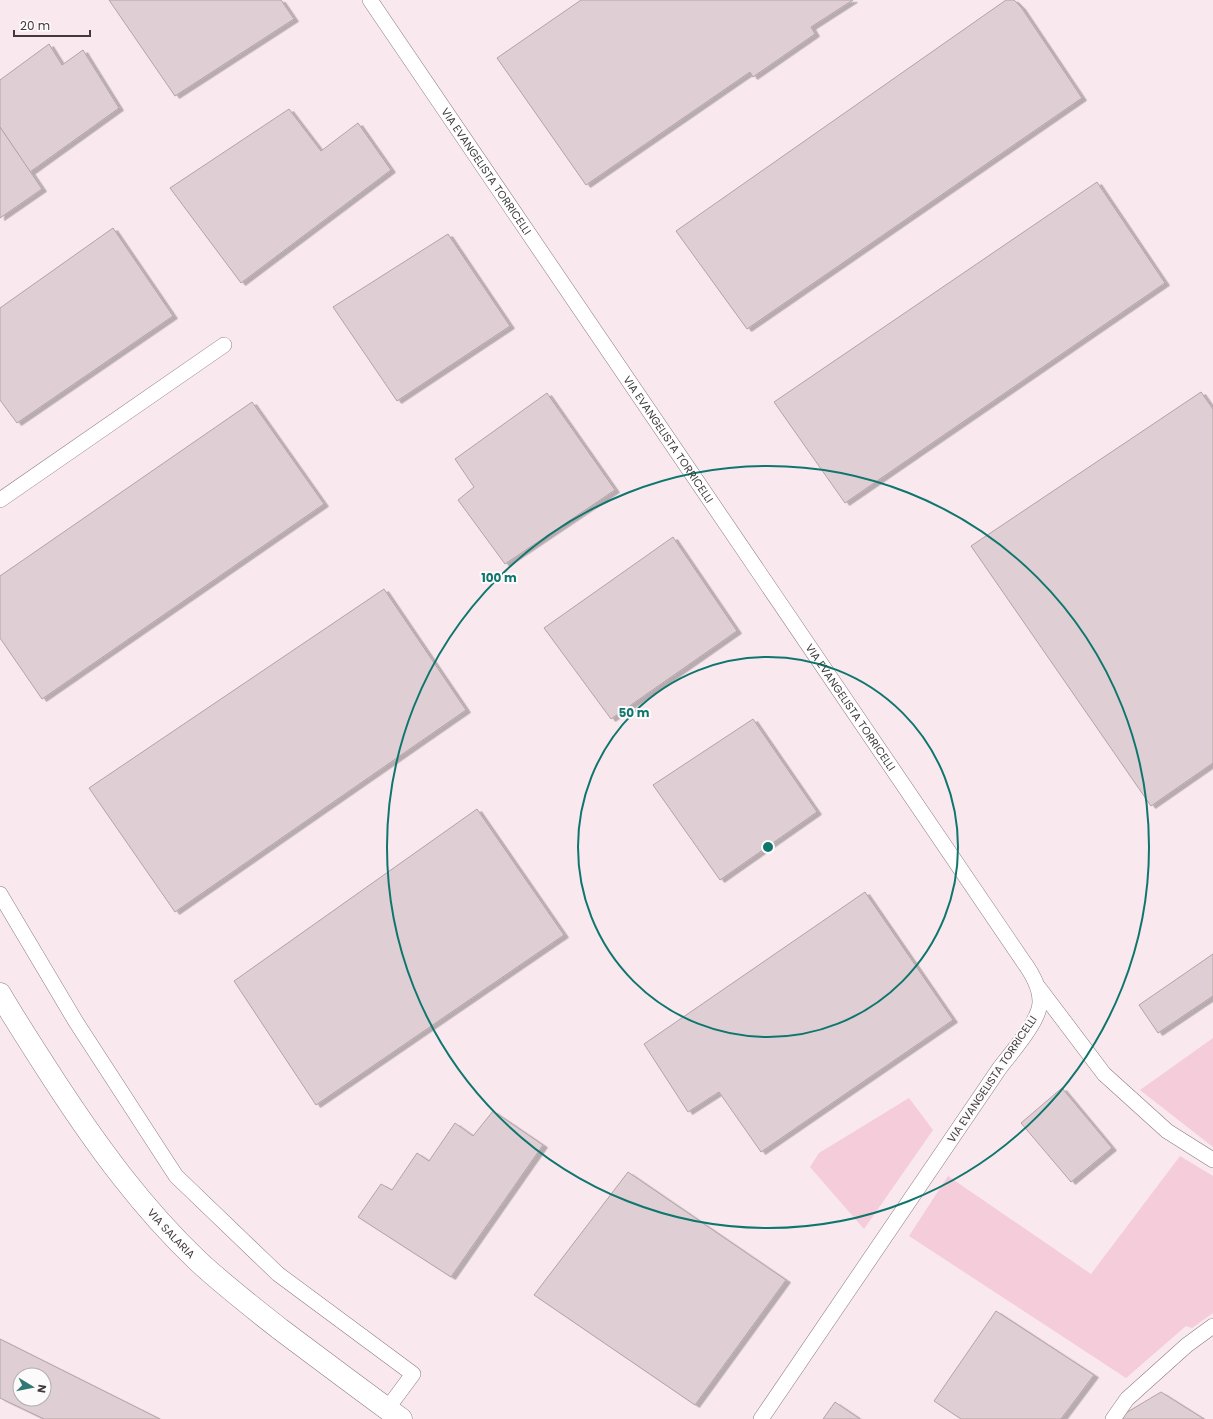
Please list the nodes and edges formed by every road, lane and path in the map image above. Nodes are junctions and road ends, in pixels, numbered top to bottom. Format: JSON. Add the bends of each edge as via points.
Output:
{"nodes":[{"id":1,"x":370,"y":0,"type":"edge"},
{"id":2,"x":224,"y":345,"type":"dead end"},
{"id":3,"x":0,"y":500,"type":"edge"},
{"id":4,"x":0,"y":894,"type":"edge"},
{"id":5,"x":1037,"y":986,"type":"junction"},
{"id":6,"x":0,"y":994,"type":"edge"},
{"id":7,"x":1213,"y":1160,"type":"edge"},
{"id":8,"x":1213,"y":1326,"type":"edge"},
{"id":9,"x":394,"y":1414,"type":"edge"},
{"id":10,"x":761,"y":1419,"type":"edge"},
{"id":11,"x":1113,"y":1419,"type":"edge"}],
"edges":[{"from":1,"to":5,"type":"lane","name":"VIA EVANGELISTA TORRICELLI","via":[[1023,960]]},
{"from":2,"to":3,"type":"lane"},
{"from":4,"to":9,"type":"lane","via":[[76,1022],[176,1176],[278,1274],[413,1374]]},
{"from":5,"to":7,"type":"lane","via":[[1104,1074],[1167,1132]]},
{"from":5,"to":10,"type":"lane","name":"VIA EVANGELISTA TORRICELLI","via":[[1040,1001],[1033,1023]]},
{"from":6,"to":9,"type":"main road","name":"VIA SALARIA","via":[[87,1130],[128,1185],[167,1230],[229,1289]]},
{"from":8,"to":11,"type":"lane","via":[[1187,1345],[1127,1399]]}]}
